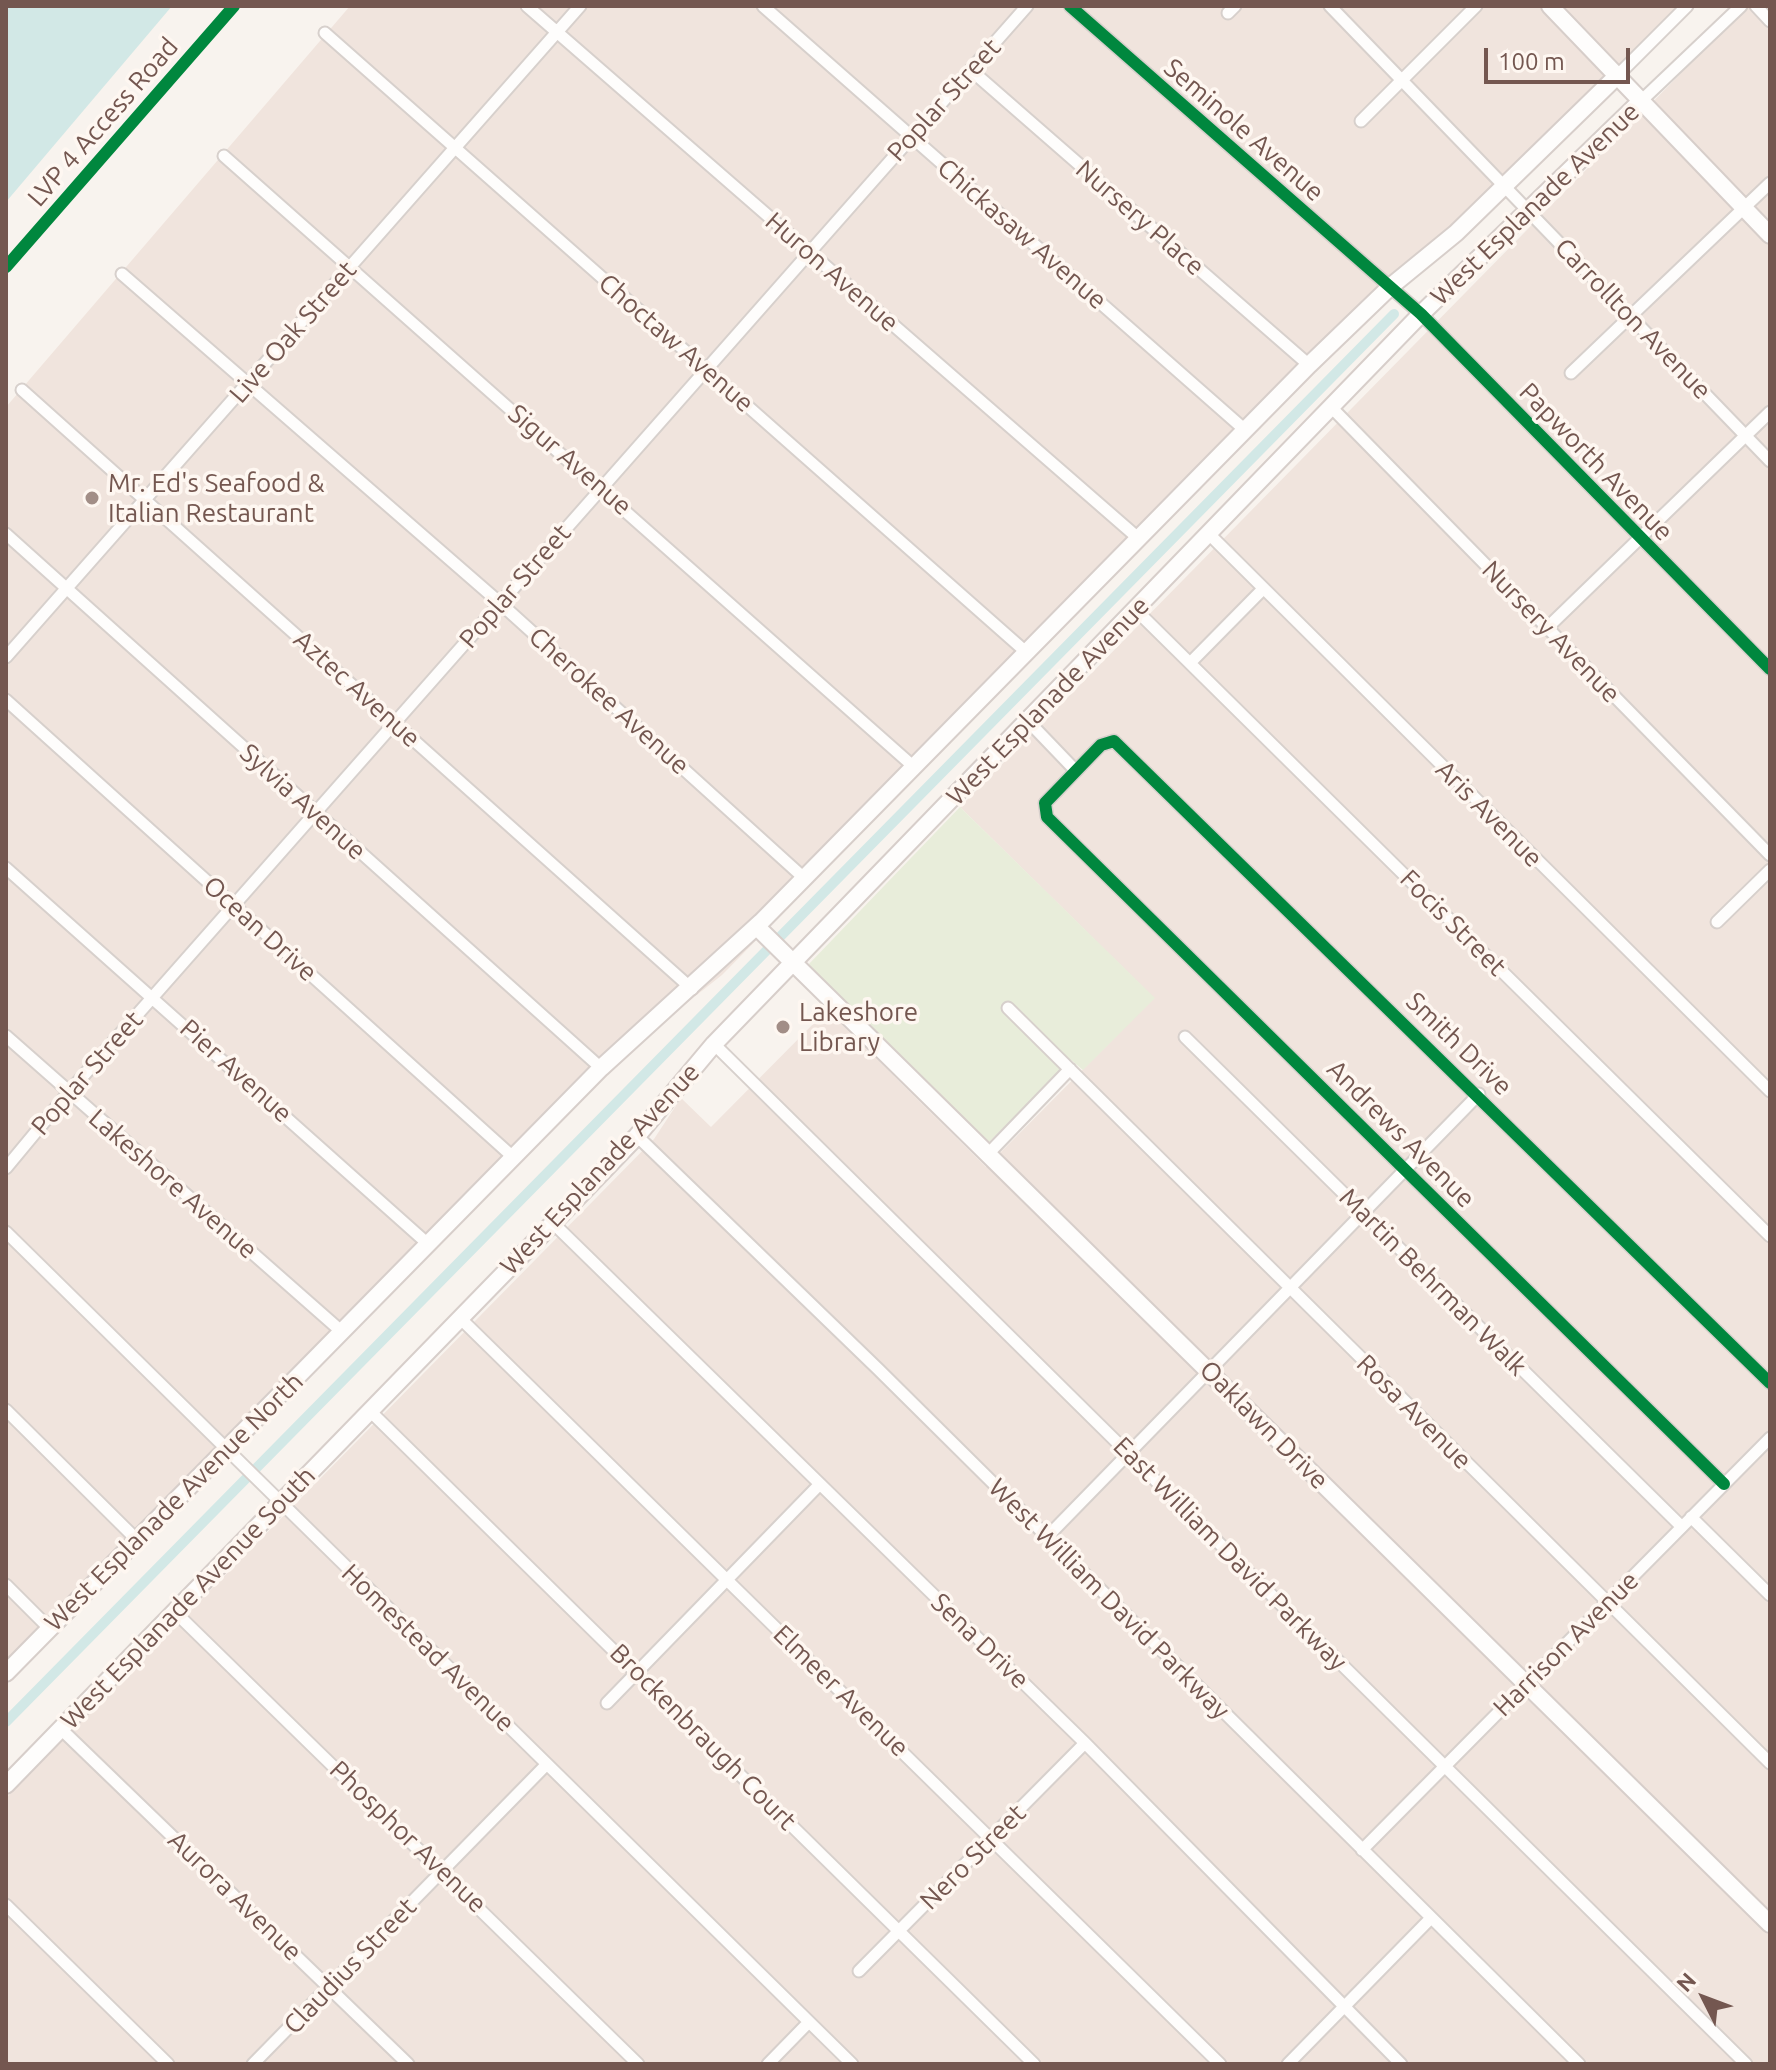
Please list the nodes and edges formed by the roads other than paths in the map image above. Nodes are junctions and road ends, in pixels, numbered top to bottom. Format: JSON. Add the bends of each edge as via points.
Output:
{"nodes":[{"id":1,"x":527,"y":6,"type":"edge"},
{"id":2,"x":580,"y":6,"type":"edge"},
{"id":3,"x":763,"y":6,"type":"edge"},
{"id":4,"x":1027,"y":6,"type":"edge"},
{"id":5,"x":1070,"y":6,"type":"edge"},
{"id":6,"x":1330,"y":6,"type":"edge"},
{"id":7,"x":1476,"y":6,"type":"edge"},
{"id":8,"x":1550,"y":6,"type":"edge"},
{"id":9,"x":1687,"y":6,"type":"edge"},
{"id":10,"x":1741,"y":6,"type":"edge"},
{"id":11,"x":1756,"y":6,"type":"edge"},
{"id":12,"x":1770,"y":21,"type":"edge"},
{"id":13,"x":557,"y":32,"type":"junction"},
{"id":14,"x":325,"y":33,"type":"dead end"},
{"id":15,"x":972,"y":71,"type":"junction"},
{"id":16,"x":1617,"y":76,"type":"junction"},
{"id":17,"x":1401,"y":79,"type":"junction"},
{"id":18,"x":1641,"y":101,"type":"junction"},
{"id":19,"x":1361,"y":121,"type":"dead end"},
{"id":20,"x":912,"y":137,"type":"junction"},
{"id":21,"x":455,"y":148,"type":"junction"},
{"id":22,"x":224,"y":156,"type":"dead end"},
{"id":23,"x":1770,"y":183,"type":"edge"},
{"id":24,"x":1504,"y":186,"type":"junction"},
{"id":25,"x":1744,"y":208,"type":"junction"},
{"id":26,"x":1527,"y":210,"type":"junction"},
{"id":27,"x":1770,"y":235,"type":"edge"},
{"id":28,"x":809,"y":252,"type":"junction"},
{"id":29,"x":350,"y":267,"type":"junction"},
{"id":30,"x":122,"y":274,"type":"dead end"},
{"id":31,"x":1390,"y":287,"type":"junction"},
{"id":32,"x":1421,"y":314,"type":"junction"},
{"id":33,"x":1630,"y":316,"type":"junction"},
{"id":34,"x":1309,"y":365,"type":"junction"},
{"id":35,"x":706,"y":369,"type":"junction"},
{"id":36,"x":1571,"y":373,"type":"dead end"},
{"id":37,"x":247,"y":384,"type":"junction"},
{"id":38,"x":22,"y":390,"type":"dead end"},
{"id":39,"x":1332,"y":408,"type":"junction"},
{"id":40,"x":1770,"y":412,"type":"edge"},
{"id":41,"x":1245,"y":430,"type":"junction"},
{"id":42,"x":1746,"y":436,"type":"junction"},
{"id":43,"x":1770,"y":461,"type":"edge"},
{"id":44,"x":602,"y":487,"type":"junction"},
{"id":45,"x":146,"y":499,"type":"junction"},
{"id":46,"x":6,"y":534,"type":"edge"},
{"id":47,"x":1210,"y":535,"type":"junction"},
{"id":48,"x":1138,"y":538,"type":"junction"},
{"id":49,"x":1640,"y":538,"type":"junction"},
{"id":50,"x":1263,"y":589,"type":"junction"},
{"id":51,"x":66,"y":590,"type":"junction"},
{"id":52,"x":500,"y":603,"type":"junction"},
{"id":53,"x":1136,"y":610,"type":"junction"},
{"id":54,"x":1547,"y":628,"type":"junction"},
{"id":55,"x":1026,"y":652,"type":"junction"},
{"id":56,"x":6,"y":657,"type":"edge"},
{"id":57,"x":1190,"y":663,"type":"junction"},
{"id":58,"x":1770,"y":669,"type":"edge"},
{"id":59,"x":6,"y":700,"type":"edge"},
{"id":60,"x":1028,"y":721,"type":"junction"},
{"id":61,"x":395,"y":723,"type":"junction"},
{"id":62,"x":914,"y":767,"type":"junction"},
{"id":63,"x":1075,"y":770,"type":"junction"},
{"id":64,"x":316,"y":813,"type":"junction"},
{"id":65,"x":1770,"y":855,"type":"edge"},
{"id":66,"x":6,"y":868,"type":"edge"},
{"id":67,"x":1770,"y":870,"type":"edge"},
{"id":68,"x":804,"y":878,"type":"junction"},
{"id":69,"x":234,"y":906,"type":"junction"},
{"id":70,"x":1717,"y":922,"type":"dead end"},
{"id":71,"x":760,"y":930,"type":"junction"},
{"id":72,"x":789,"y":958,"type":"junction"},
{"id":73,"x":692,"y":989,"type":"junction"},
{"id":74,"x":153,"y":997,"type":"junction"},
{"id":75,"x":1008,"y":1008,"type":"dead end"},
{"id":76,"x":6,"y":1036,"type":"edge"},
{"id":77,"x":1185,"y":1037,"type":"dead end"},
{"id":78,"x":714,"y":1044,"type":"junction"},
{"id":79,"x":601,"y":1068,"type":"junction"},
{"id":80,"x":1070,"y":1069,"type":"junction"},
{"id":81,"x":1770,"y":1091,"type":"edge"},
{"id":82,"x":69,"y":1092,"type":"junction"},
{"id":83,"x":1479,"y":1094,"type":"junction"},
{"id":84,"x":637,"y":1136,"type":"junction"},
{"id":85,"x":988,"y":1154,"type":"junction"},
{"id":86,"x":513,"y":1157,"type":"junction"},
{"id":87,"x":6,"y":1168,"type":"edge"},
{"id":88,"x":1405,"y":1169,"type":"junction"},
{"id":89,"x":1362,"y":1213,"type":"junction"},
{"id":90,"x":553,"y":1223,"type":"junction"},
{"id":91,"x":6,"y":1232,"type":"edge"},
{"id":92,"x":1770,"y":1236,"type":"edge"},
{"id":93,"x":428,"y":1244,"type":"junction"},
{"id":94,"x":1288,"y":1288,"type":"junction"},
{"id":95,"x":461,"y":1319,"type":"junction"},
{"id":96,"x":341,"y":1331,"type":"junction"},
{"id":97,"x":1209,"y":1370,"type":"junction"},
{"id":98,"x":1770,"y":1383,"type":"edge"},
{"id":99,"x":6,"y":1410,"type":"edge"},
{"id":100,"x":370,"y":1411,"type":"junction"},
{"id":101,"x":1770,"y":1438,"type":"edge"},
{"id":102,"x":226,"y":1449,"type":"junction"},
{"id":103,"x":1128,"y":1454,"type":"junction"},
{"id":104,"x":820,"y":1484,"type":"junction"},
{"id":105,"x":1724,"y":1484,"type":"junction"},
{"id":106,"x":280,"y":1503,"type":"junction"},
{"id":107,"x":1691,"y":1517,"type":"junction"},
{"id":108,"x":1682,"y":1527,"type":"junction"},
{"id":109,"x":1047,"y":1537,"type":"junction"},
{"id":110,"x":137,"y":1540,"type":"junction"},
{"id":111,"x":727,"y":1580,"type":"junction"},
{"id":112,"x":6,"y":1585,"type":"edge"},
{"id":113,"x":1770,"y":1595,"type":"edge"},
{"id":114,"x":1607,"y":1603,"type":"junction"},
{"id":115,"x":175,"y":1612,"type":"junction"},
{"id":116,"x":49,"y":1628,"type":"junction"},
{"id":117,"x":638,"y":1671,"type":"junction"},
{"id":118,"x":6,"y":1673,"type":"edge"},
{"id":119,"x":1527,"y":1684,"type":"junction"},
{"id":120,"x":607,"y":1703,"type":"dead end"},
{"id":121,"x":61,"y":1729,"type":"junction"},
{"id":122,"x":1085,"y":1743,"type":"junction"},
{"id":123,"x":1770,"y":1763,"type":"edge"},
{"id":124,"x":547,"y":1764,"type":"junction"},
{"id":125,"x":1445,"y":1767,"type":"junction"},
{"id":126,"x":6,"y":1785,"type":"edge"},
{"id":127,"x":992,"y":1839,"type":"junction"},
{"id":128,"x":1362,"y":1850,"type":"junction"},
{"id":129,"x":443,"y":1870,"type":"junction"},
{"id":130,"x":6,"y":1905,"type":"edge"},
{"id":131,"x":1431,"y":1918,"type":"junction"},
{"id":132,"x":1770,"y":1924,"type":"edge"},
{"id":133,"x":899,"y":1932,"type":"junction"},
{"id":134,"x":859,"y":1971,"type":"dead end"},
{"id":135,"x":329,"y":1986,"type":"junction"},
{"id":136,"x":1344,"y":2007,"type":"junction"},
{"id":137,"x":809,"y":2022,"type":"junction"},
{"id":138,"x":168,"y":2064,"type":"edge"},
{"id":139,"x":253,"y":2064,"type":"edge"},
{"id":140,"x":408,"y":2064,"type":"edge"},
{"id":141,"x":638,"y":2064,"type":"edge"},
{"id":142,"x":768,"y":2064,"type":"edge"},
{"id":143,"x":852,"y":2064,"type":"edge"},
{"id":144,"x":1034,"y":2064,"type":"edge"},
{"id":145,"x":1220,"y":2064,"type":"edge"},
{"id":146,"x":1288,"y":2064,"type":"edge"},
{"id":147,"x":1401,"y":2064,"type":"edge"},
{"id":148,"x":1579,"y":2064,"type":"edge"},
{"id":149,"x":1746,"y":2064,"type":"edge"}],
"edges":[{"from":1,"to":13,"type":"street","name":"Huron Avenue"},
{"from":2,"to":13,"type":"street","name":"Live Oak Street"},
{"from":3,"to":20,"type":"street","name":"Chickasaw Avenue"},
{"from":4,"to":15,"type":"street","name":"Poplar Street"},
{"from":5,"to":31,"type":"street","name":"Seminole Avenue"},
{"from":6,"to":17,"type":"street","name":"Carrollton Avenue"},
{"from":7,"to":17,"type":"street"},
{"from":8,"to":16,"type":"main road"},
{"from":9,"to":16,"type":"street","name":"West Esplanade Avenue"},
{"from":10,"to":18,"type":"street","name":"West Esplanade Avenue"},
{"from":11,"to":12,"type":"street"},
{"from":13,"to":21,"type":"street","name":"Live Oak Street"},
{"from":13,"to":28,"type":"street","name":"Huron Avenue"},
{"from":14,"to":21,"type":"street","name":"Choctaw Avenue"},
{"from":15,"to":20,"type":"street","name":"Poplar Street"},
{"from":15,"to":34,"type":"street","name":"Nursery Place"},
{"from":16,"to":18,"type":"main road"},
{"from":16,"to":24,"type":"main road","name":"West Esplanade Avenue"},
{"from":17,"to":19,"type":"street"},
{"from":17,"to":24,"type":"street","name":"Carrollton Avenue"},
{"from":18,"to":25,"type":"main road"},
{"from":18,"to":26,"type":"main road","name":"West Esplanade Avenue"},
{"from":20,"to":28,"type":"street","name":"Poplar Street"},
{"from":20,"to":41,"type":"street","name":"Chickasaw Avenue"},
{"from":21,"to":29,"type":"street","name":"Live Oak Street"},
{"from":21,"to":35,"type":"street","name":"Choctaw Avenue"},
{"from":22,"to":29,"type":"street","name":"Sigur Avenue"},
{"from":23,"to":25,"type":"street"},
{"from":24,"to":26,"type":"street","name":"Carrollton Avenue"},
{"from":24,"to":31,"type":"main road","name":"West Esplanade Avenue"},
{"from":25,"to":27,"type":"main road"},
{"from":25,"to":33,"type":"street"},
{"from":26,"to":32,"type":"main road","name":"West Esplanade Avenue"},
{"from":26,"to":33,"type":"street","name":"Carrollton Avenue"},
{"from":28,"to":35,"type":"street","name":"Poplar Street"},
{"from":28,"to":48,"type":"street","name":"Huron Avenue"},
{"from":29,"to":37,"type":"street","name":"Live Oak Street"},
{"from":29,"to":44,"type":"street","name":"Sigur Avenue"},
{"from":30,"to":37,"type":"street","name":"Cherokee Avenue"},
{"from":31,"to":32,"type":"street","name":"Papworth Avenue"},
{"from":31,"to":34,"type":"main road","name":"West Esplanade Avenue"},
{"from":32,"to":39,"type":"main road","name":"West Esplanade Avenue"},
{"from":32,"to":49,"type":"street","name":"Papworth Avenue"},
{"from":33,"to":36,"type":"street"},
{"from":33,"to":42,"type":"street","name":"Carrollton Avenue"},
{"from":34,"to":41,"type":"main road","name":"West Esplanade Avenue"},
{"from":35,"to":44,"type":"street","name":"Poplar Street"},
{"from":35,"to":55,"type":"street","name":"Choctaw Avenue"},
{"from":37,"to":45,"type":"street","name":"Live Oak Street"},
{"from":37,"to":52,"type":"street","name":"Cherokee Avenue"},
{"from":38,"to":45,"type":"street","name":"Aztec Avenue"},
{"from":39,"to":47,"type":"main road","name":"West Esplanade Avenue"},
{"from":39,"to":54,"type":"street","name":"Nursery Avenue"},
{"from":40,"to":42,"type":"street"},
{"from":41,"to":48,"type":"main road","name":"West Esplanade Avenue"},
{"from":42,"to":43,"type":"street","name":"Carrollton Avenue"},
{"from":42,"to":49,"type":"street"},
{"from":44,"to":52,"type":"street","name":"Poplar Street"},
{"from":44,"to":62,"type":"street","name":"Sigur Avenue"},
{"from":45,"to":51,"type":"street","name":"Live Oak Street"},
{"from":45,"to":61,"type":"street","name":"Aztec Avenue"},
{"from":46,"to":51,"type":"street","name":"Sylvia Avenue"},
{"from":47,"to":50,"type":"street","name":"Aris Avenue"},
{"from":47,"to":53,"type":"main road","name":"West Esplanade Avenue"},
{"from":48,"to":55,"type":"main road","name":"West Esplanade Avenue"},
{"from":49,"to":54,"type":"street"},
{"from":49,"to":58,"type":"street","name":"Papworth Avenue"},
{"from":50,"to":57,"type":"street"},
{"from":50,"to":81,"type":"street","name":"Aris Avenue"},
{"from":51,"to":56,"type":"street","name":"Live Oak Street"},
{"from":51,"to":64,"type":"street","name":"Sylvia Avenue"},
{"from":52,"to":61,"type":"street","name":"Poplar Street"},
{"from":52,"to":68,"type":"street","name":"Cherokee Avenue"},
{"from":53,"to":57,"type":"street","name":"Focis Street"},
{"from":53,"to":60,"type":"main road","name":"West Esplanade Avenue"},
{"from":54,"to":65,"type":"street","name":"Nursery Avenue"},
{"from":55,"to":62,"type":"main road","name":"West Esplanade Avenue"},
{"from":57,"to":92,"type":"street","name":"Focis Street"},
{"from":59,"to":69,"type":"street","name":"Ocean Drive"},
{"from":60,"to":63,"type":"street"},
{"from":60,"to":72,"type":"main road","name":"West Esplanade Avenue"},
{"from":61,"to":64,"type":"street","name":"Poplar Street"},
{"from":61,"to":73,"type":"street","name":"Aztec Avenue"},
{"from":62,"to":68,"type":"main road","name":"West Esplanade Avenue"},
{"from":63,"to":83,"type":"street","name":"Smith Drive","via":[[1106,741],[1114,741]]},
{"from":63,"to":88,"type":"street","name":"Andrews Avenue","via":[[1045,803],[1047,817]]},
{"from":64,"to":69,"type":"street","name":"Poplar Street"},
{"from":64,"to":79,"type":"street","name":"Sylvia Avenue"},
{"from":66,"to":74,"type":"street","name":"Pier Avenue"},
{"from":67,"to":70,"type":"street"},
{"from":68,"to":71,"type":"main road","name":"West Esplanade Avenue"},
{"from":69,"to":74,"type":"street","name":"Poplar Street"},
{"from":69,"to":86,"type":"street","name":"Ocean Drive"},
{"from":71,"to":72,"type":"main road","name":"Oaklawn Drive"},
{"from":71,"to":73,"type":"main road","name":"West Esplanade Avenue"},
{"from":72,"to":78,"type":"main road","name":"West Esplanade Avenue"},
{"from":72,"to":85,"type":"main road","name":"Oaklawn Drive"},
{"from":73,"to":79,"type":"main road","name":"West Esplanade Avenue"},
{"from":74,"to":82,"type":"street","name":"Poplar Street"},
{"from":74,"to":93,"type":"street","name":"Pier Avenue"},
{"from":75,"to":80,"type":"street","name":"Rosa Avenue"},
{"from":76,"to":82,"type":"street","name":"Lakeshore Avenue"},
{"from":77,"to":89,"type":"street","name":"Martin Behrman Walk"},
{"from":78,"to":84,"type":"main road","name":"West Esplanade Avenue"},
{"from":78,"to":103,"type":"street","name":"East William David Parkway"},
{"from":79,"to":86,"type":"main road","name":"West Esplanade Avenue"},
{"from":80,"to":85,"type":"street"},
{"from":80,"to":94,"type":"street","name":"Rosa Avenue"},
{"from":82,"to":87,"type":"street","name":"Poplar Street"},
{"from":82,"to":96,"type":"street","name":"Lakeshore Avenue"},
{"from":83,"to":88,"type":"street"},
{"from":83,"to":98,"type":"street","name":"Smith Drive"},
{"from":84,"to":90,"type":"main road","name":"West Esplanade Avenue"},
{"from":84,"to":109,"type":"street","name":"West William David Parkway"},
{"from":85,"to":97,"type":"main road","name":"Oaklawn Drive"},
{"from":86,"to":93,"type":"main road","name":"West Esplanade Avenue"},
{"from":88,"to":89,"type":"street"},
{"from":88,"to":105,"type":"street","name":"Andrews Avenue"},
{"from":89,"to":94,"type":"street"},
{"from":89,"to":108,"type":"street","name":"Martin Behrman Walk"},
{"from":90,"to":95,"type":"main road","name":"West Esplanade Avenue"},
{"from":90,"to":104,"type":"street","name":"Sena Drive"},
{"from":91,"to":102,"type":"street","name":"Homestead Avenue"},
{"from":93,"to":96,"type":"main road","name":"West Esplanade Avenue"},
{"from":94,"to":97,"type":"street"},
{"from":94,"to":114,"type":"street","name":"Rosa Avenue"},
{"from":95,"to":100,"type":"main road","name":"West Esplanade Avenue"},
{"from":95,"to":111,"type":"street","name":"Elmeer Avenue"},
{"from":96,"to":102,"type":"main road","name":"West Esplanade Avenue North"},
{"from":97,"to":103,"type":"street"},
{"from":97,"to":119,"type":"main road","name":"Oaklawn Drive"},
{"from":99,"to":110,"type":"street"},
{"from":100,"to":106,"type":"main road","name":"West Esplanade Avenue South"},
{"from":100,"to":117,"type":"street","name":"Brockenbraugh Court"},
{"from":101,"to":105,"type":"street","name":"Harrison Avenue"},
{"from":102,"to":106,"type":"street","name":"Homestead Avenue"},
{"from":102,"to":110,"type":"main road","name":"West Esplanade Avenue North"},
{"from":103,"to":109,"type":"street"},
{"from":103,"to":125,"type":"street","name":"East William David Parkway"},
{"from":104,"to":111,"type":"street"},
{"from":104,"to":122,"type":"street","name":"Sena Drive"},
{"from":105,"to":107,"type":"street","name":"Harrison Avenue"},
{"from":106,"to":115,"type":"main road","name":"West Esplanade Avenue South"},
{"from":106,"to":124,"type":"street","name":"Homestead Avenue"},
{"from":107,"to":108,"type":"street","name":"Harrison Avenue"},
{"from":107,"to":113,"type":"street"},
{"from":108,"to":114,"type":"street","name":"Harrison Avenue"},
{"from":109,"to":128,"type":"street","name":"West William David Parkway"},
{"from":110,"to":116,"type":"main road","name":"West Esplanade Avenue North"},
{"from":111,"to":117,"type":"street"},
{"from":111,"to":127,"type":"street","name":"Elmeer Avenue"},
{"from":112,"to":116,"type":"street"},
{"from":114,"to":119,"type":"street","name":"Harrison Avenue"},
{"from":114,"to":123,"type":"street","name":"Rosa Avenue"},
{"from":115,"to":121,"type":"main road","name":"West Esplanade Avenue South"},
{"from":115,"to":129,"type":"street","name":"Phosphor Avenue"},
{"from":116,"to":118,"type":"main road","name":"West Esplanade Avenue North"},
{"from":117,"to":120,"type":"street"},
{"from":117,"to":133,"type":"street","name":"Brockenbraugh Court"},
{"from":119,"to":125,"type":"street","name":"Harrison Avenue"},
{"from":119,"to":132,"type":"main road","name":"Oaklawn Drive"},
{"from":121,"to":126,"type":"main road","name":"West Esplanade Avenue South"},
{"from":121,"to":135,"type":"street","name":"Aurora Avenue"},
{"from":122,"to":127,"type":"street","name":"Nero Street"},
{"from":122,"to":136,"type":"street","name":"Sena Drive"},
{"from":124,"to":129,"type":"street","name":"Claudius Street"},
{"from":124,"to":137,"type":"street","name":"Homestead Avenue"},
{"from":125,"to":128,"type":"street","name":"Harrison Avenue"},
{"from":125,"to":149,"type":"street","name":"East William David Parkway"},
{"from":127,"to":133,"type":"street","name":"Nero Street"},
{"from":127,"to":145,"type":"street","name":"Elmeer Avenue"},
{"from":128,"to":131,"type":"street","name":"West William David Parkway"},
{"from":129,"to":135,"type":"street","name":"Claudius Street"},
{"from":129,"to":141,"type":"street","name":"Phosphor Avenue"},
{"from":130,"to":138,"type":"street"},
{"from":131,"to":136,"type":"street"},
{"from":131,"to":148,"type":"street","name":"West William David Parkway"},
{"from":133,"to":134,"type":"street","name":"Nero Street"},
{"from":133,"to":144,"type":"street","name":"Brockenbraugh Court"},
{"from":135,"to":139,"type":"street","name":"Claudius Street"},
{"from":135,"to":140,"type":"street","name":"Aurora Avenue"},
{"from":136,"to":146,"type":"street"},
{"from":136,"to":147,"type":"street","name":"Sena Drive"},
{"from":137,"to":142,"type":"street"},
{"from":137,"to":143,"type":"street","name":"Homestead Avenue"}]}
